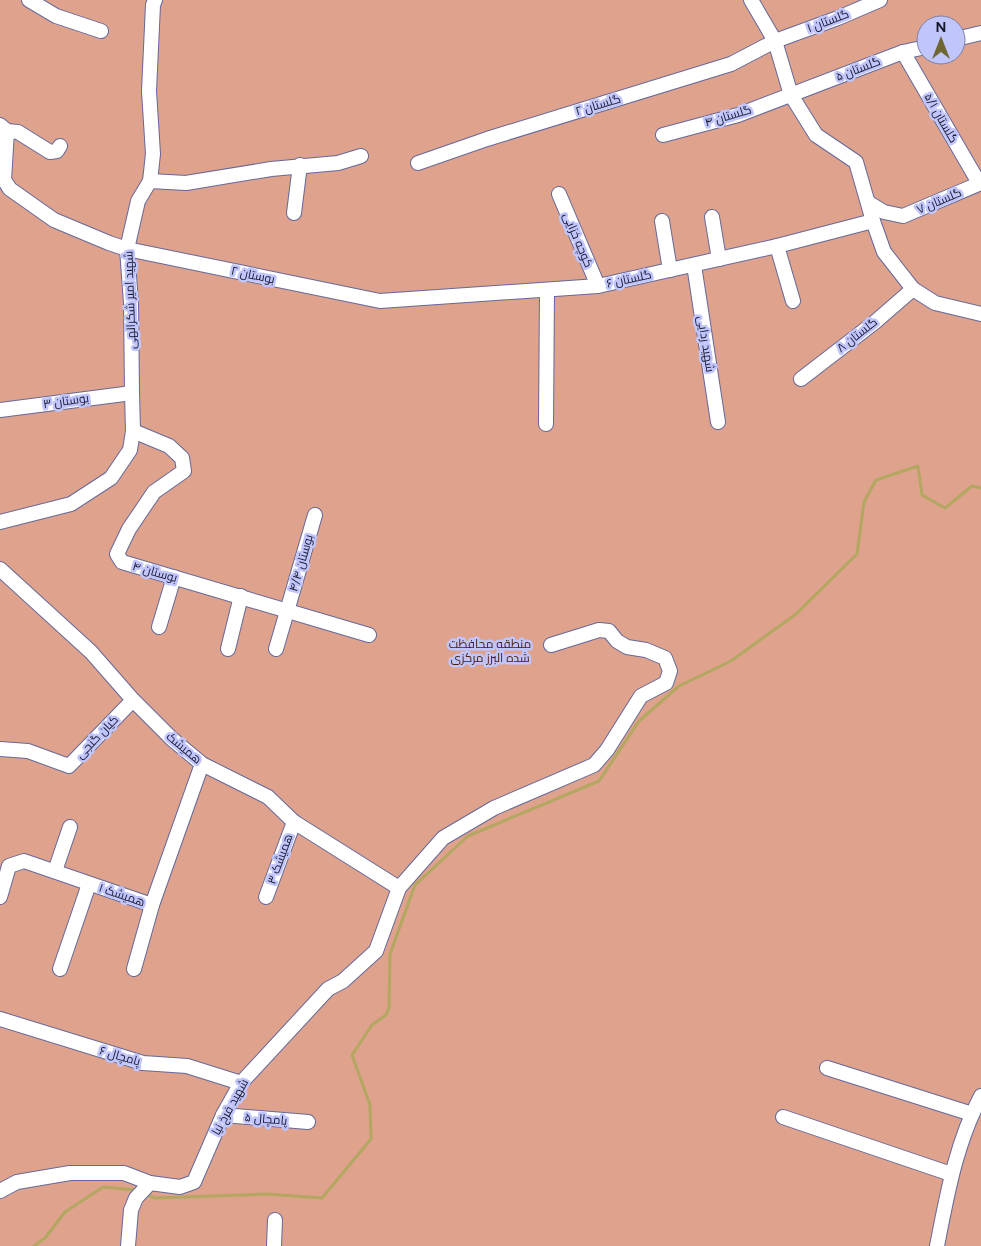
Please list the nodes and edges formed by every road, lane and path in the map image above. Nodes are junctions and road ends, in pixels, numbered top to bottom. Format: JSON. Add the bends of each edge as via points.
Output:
{"nodes":[{"id":1,"x":29,"y":0,"type":"edge"},
{"id":2,"x":155,"y":0,"type":"edge"},
{"id":3,"x":751,"y":0,"type":"edge"},
{"id":4,"x":880,"y":0,"type":"edge"},
{"id":5,"x":101,"y":31,"type":"dead end"},
{"id":6,"x":981,"y":33,"type":"edge"},
{"id":7,"x":966,"y":37,"type":"edge"},
{"id":8,"x":775,"y":41,"type":"junction"},
{"id":9,"x":916,"y":49,"type":"edge"},
{"id":10,"x":903,"y":52,"type":"junction"},
{"id":11,"x":791,"y":95,"type":"junction"},
{"id":12,"x":4,"y":128,"type":"edge"},
{"id":13,"x":663,"y":135,"type":"dead end"},
{"id":14,"x":60,"y":146,"type":"dead end"},
{"id":15,"x":361,"y":156,"type":"dead end"},
{"id":16,"x":418,"y":163,"type":"dead end"},
{"id":17,"x":300,"y":165,"type":"junction"},
{"id":18,"x":150,"y":181,"type":"junction"},
{"id":19,"x":980,"y":183,"type":"edge"},
{"id":20,"x":559,"y":194,"type":"dead end"},
{"id":21,"x":869,"y":203,"type":"junction"},
{"id":22,"x":294,"y":213,"type":"dead end"},
{"id":23,"x":712,"y":217,"type":"dead end"},
{"id":24,"x":662,"y":221,"type":"dead end"},
{"id":25,"x":873,"y":221,"type":"junction"},
{"id":26,"x":776,"y":246,"type":"junction"},
{"id":27,"x":127,"y":249,"type":"junction"},
{"id":28,"x":719,"y":259,"type":"junction"},
{"id":29,"x":694,"y":265,"type":"junction"},
{"id":30,"x":670,"y":270,"type":"junction"},
{"id":31,"x":598,"y":286,"type":"junction"},
{"id":32,"x":913,"y":289,"type":"junction"},
{"id":33,"x":547,"y":291,"type":"junction"},
{"id":34,"x":380,"y":301,"type":"joint"},
{"id":35,"x":793,"y":301,"type":"dead end"},
{"id":36,"x":980,"y":312,"type":"edge"},
{"id":37,"x":801,"y":379,"type":"dead end"},
{"id":38,"x":132,"y":392,"type":"junction"},
{"id":39,"x":0,"y":410,"type":"edge"},
{"id":40,"x":718,"y":422,"type":"dead end"},
{"id":41,"x":546,"y":424,"type":"dead end"},
{"id":42,"x":133,"y":431,"type":"junction"},
{"id":43,"x":315,"y":515,"type":"dead end"},
{"id":44,"x":0,"y":522,"type":"edge"},
{"id":45,"x":0,"y":569,"type":"edge"},
{"id":46,"x":174,"y":577,"type":"junction"},
{"id":47,"x":241,"y":596,"type":"junction"},
{"id":48,"x":286,"y":610,"type":"junction"},
{"id":49,"x":159,"y":627,"type":"dead end"},
{"id":50,"x":369,"y":635,"type":"dead end"},
{"id":51,"x":551,"y":646,"type":"dead end"},
{"id":52,"x":228,"y":649,"type":"dead end"},
{"id":53,"x":276,"y":649,"type":"dead end"},
{"id":54,"x":133,"y":700,"type":"junction"},
{"id":55,"x":0,"y":749,"type":"edge"},
{"id":56,"x":202,"y":764,"type":"junction"},
{"id":57,"x":294,"y":822,"type":"junction"},
{"id":58,"x":70,"y":827,"type":"dead end"},
{"id":59,"x":55,"y":871,"type":"junction"},
{"id":60,"x":89,"y":884,"type":"junction"},
{"id":61,"x":399,"y":888,"type":"junction"},
{"id":62,"x":0,"y":897,"type":"edge"},
{"id":63,"x":266,"y":897,"type":"dead end"},
{"id":64,"x":152,"y":905,"type":"junction"},
{"id":65,"x":60,"y":969,"type":"dead end"},
{"id":66,"x":134,"y":969,"type":"dead end"},
{"id":67,"x":0,"y":1019,"type":"edge"},
{"id":68,"x":827,"y":1068,"type":"dead end"},
{"id":69,"x":241,"y":1083,"type":"junction"},
{"id":70,"x":981,"y":1096,"type":"edge"},
{"id":71,"x":972,"y":1114,"type":"junction"},
{"id":72,"x":223,"y":1115,"type":"junction"},
{"id":73,"x":783,"y":1117,"type":"dead end"},
{"id":74,"x":308,"y":1122,"type":"dead end"},
{"id":75,"x":951,"y":1174,"type":"junction"},
{"id":76,"x":144,"y":1190,"type":"junction"},
{"id":77,"x":0,"y":1191,"type":"edge"},
{"id":78,"x":275,"y":1220,"type":"dead end"},
{"id":79,"x":130,"y":1245,"type":"edge"},
{"id":80,"x":274,"y":1246,"type":"edge"},
{"id":81,"x":937,"y":1246,"type":"edge"}],
"edges":[{"from":1,"to":5,"type":"street","via":[[56,16]]},
{"from":2,"to":18,"type":"street","name":"شهید امیر شکرالهی","via":[[149,91],[153,154]]},
{"from":3,"to":8,"type":"street"},
{"from":4,"to":8,"type":"street","name":"گلستان ۱"},
{"from":6,"to":7,"type":"street"},
{"from":8,"to":11,"type":"street"},
{"from":8,"to":16,"type":"street","name":"گلستان ۲","via":[[730,64]]},
{"from":9,"to":10,"type":"street","name":"گلستان ۵"},
{"from":10,"to":11,"type":"street","name":"گلستان ۵"},
{"from":10,"to":19,"type":"street","name":"گلستان ۵/۱"},
{"from":11,"to":13,"type":"street","name":"گلستان ۴","via":[[738,115]]},
{"from":11,"to":21,"type":"street","via":[[816,135],[856,162]]},
{"from":12,"to":14,"type":"street","via":[[18,132],[50,152],[57,152]]},
{"from":12,"to":27,"type":"street","name":"بوستان ۲","via":[[4,180],[10,189],[54,220]]},
{"from":15,"to":17,"type":"street","via":[[338,163]]},
{"from":17,"to":18,"type":"street","via":[[186,182]]},
{"from":17,"to":22,"type":"street"},
{"from":18,"to":27,"type":"street","name":"شهید امیر شکرالهی","via":[[138,201]]},
{"from":19,"to":21,"type":"street","name":"گلستان ۷","via":[[902,216],[884,212]]},
{"from":20,"to":31,"type":"street","name":"کوچه خزایی"},
{"from":21,"to":25,"type":"street"},
{"from":23,"to":28,"type":"street"},
{"from":24,"to":30,"type":"street"},
{"from":25,"to":26,"type":"street","name":"گلستان ۶"},
{"from":25,"to":32,"type":"street","via":[[884,252]]},
{"from":26,"to":28,"type":"street","name":"گلستان ۶"},
{"from":26,"to":35,"type":"street"},
{"from":27,"to":34,"type":"street","name":"بوستان ۲"},
{"from":27,"to":38,"type":"street","name":"شهید امیر شکرالهی"},
{"from":28,"to":29,"type":"street","name":"گلستان ۶"},
{"from":29,"to":30,"type":"street","name":"گلستان ۶"},
{"from":29,"to":40,"type":"street","name":"شهید ردایی"},
{"from":30,"to":31,"type":"street","name":"گلستان ۶"},
{"from":31,"to":33,"type":"street","name":"گلستان ۶"},
{"from":32,"to":36,"type":"street","via":[[934,304]]},
{"from":32,"to":37,"type":"street","name":"گلستان ۸"},
{"from":33,"to":34,"type":"street","name":"گلستان ۶"},
{"from":33,"to":41,"type":"street"},
{"from":38,"to":39,"type":"street","name":"بوستان ۳"},
{"from":38,"to":42,"type":"street","name":"شهید امیر شکرالهی"},
{"from":42,"to":44,"type":"street","name":"شهید امیر شکرالهی","via":[[130,450],[111,478],[71,504]]},
{"from":42,"to":46,"type":"street","name":"بوستان ۴","via":[[170,446],[182,458],[184,471],[154,492],[129,529],[117,554],[122,562]]},
{"from":43,"to":48,"type":"street","name":"بوستان ۴/۴"},
{"from":45,"to":54,"type":"street","name":"همیشک","via":[[92,652]]},
{"from":46,"to":47,"type":"street","name":"بوستان ۴"},
{"from":46,"to":49,"type":"street"},
{"from":47,"to":48,"type":"street","name":"بوستان ۴"},
{"from":47,"to":52,"type":"street"},
{"from":48,"to":50,"type":"street","name":"بوستان ۴"},
{"from":48,"to":53,"type":"street","name":"بوستان ۴/۴"},
{"from":51,"to":61,"type":"street","via":[[599,630],[608,631],[627,647],[665,658],[670,671],[666,683],[641,696],[594,765],[494,808],[443,838]]},
{"from":54,"to":55,"type":"street","name":"کیان گنجی","via":[[68,766],[28,751]]},
{"from":54,"to":56,"type":"street","name":"همیشک"},
{"from":56,"to":57,"type":"street","name":"همیشک","via":[[268,797]]},
{"from":56,"to":64,"type":"street","name":"همیشک ۱"},
{"from":57,"to":61,"type":"street","name":"همیشک"},
{"from":57,"to":63,"type":"street","name":"همیشک ۳"},
{"from":58,"to":59,"type":"street"},
{"from":59,"to":60,"type":"street","name":"همیشک ۱"},
{"from":59,"to":62,"type":"street","name":"همیشک ۱","via":[[24,861],[9,866]]},
{"from":60,"to":64,"type":"street","name":"همیشک ۱"},
{"from":60,"to":65,"type":"street"},
{"from":61,"to":69,"type":"street","name":"شهید فرخ نیا","via":[[376,951],[343,981],[328,989]]},
{"from":64,"to":66,"type":"street"},
{"from":67,"to":69,"type":"street","name":"پامچال ۶","via":[[143,1063],[187,1066]]},
{"from":68,"to":71,"type":"street"},
{"from":69,"to":72,"type":"street","name":"شهید فرخ نیا"},
{"from":70,"to":71,"type":"street"},
{"from":71,"to":75,"type":"street"},
{"from":72,"to":74,"type":"street","name":"پامچال ۵"},
{"from":72,"to":76,"type":"street","name":"شهید فرخ نیا","via":[[194,1182],[180,1187]]},
{"from":73,"to":75,"type":"street"},
{"from":75,"to":81,"type":"street"},
{"from":76,"to":77,"type":"street","name":"شهید فرخ نیا","via":[[124,1173],[70,1173],[17,1182]]},
{"from":76,"to":79,"type":"street","via":[[131,1210]]},
{"from":78,"to":80,"type":"street"}]}
